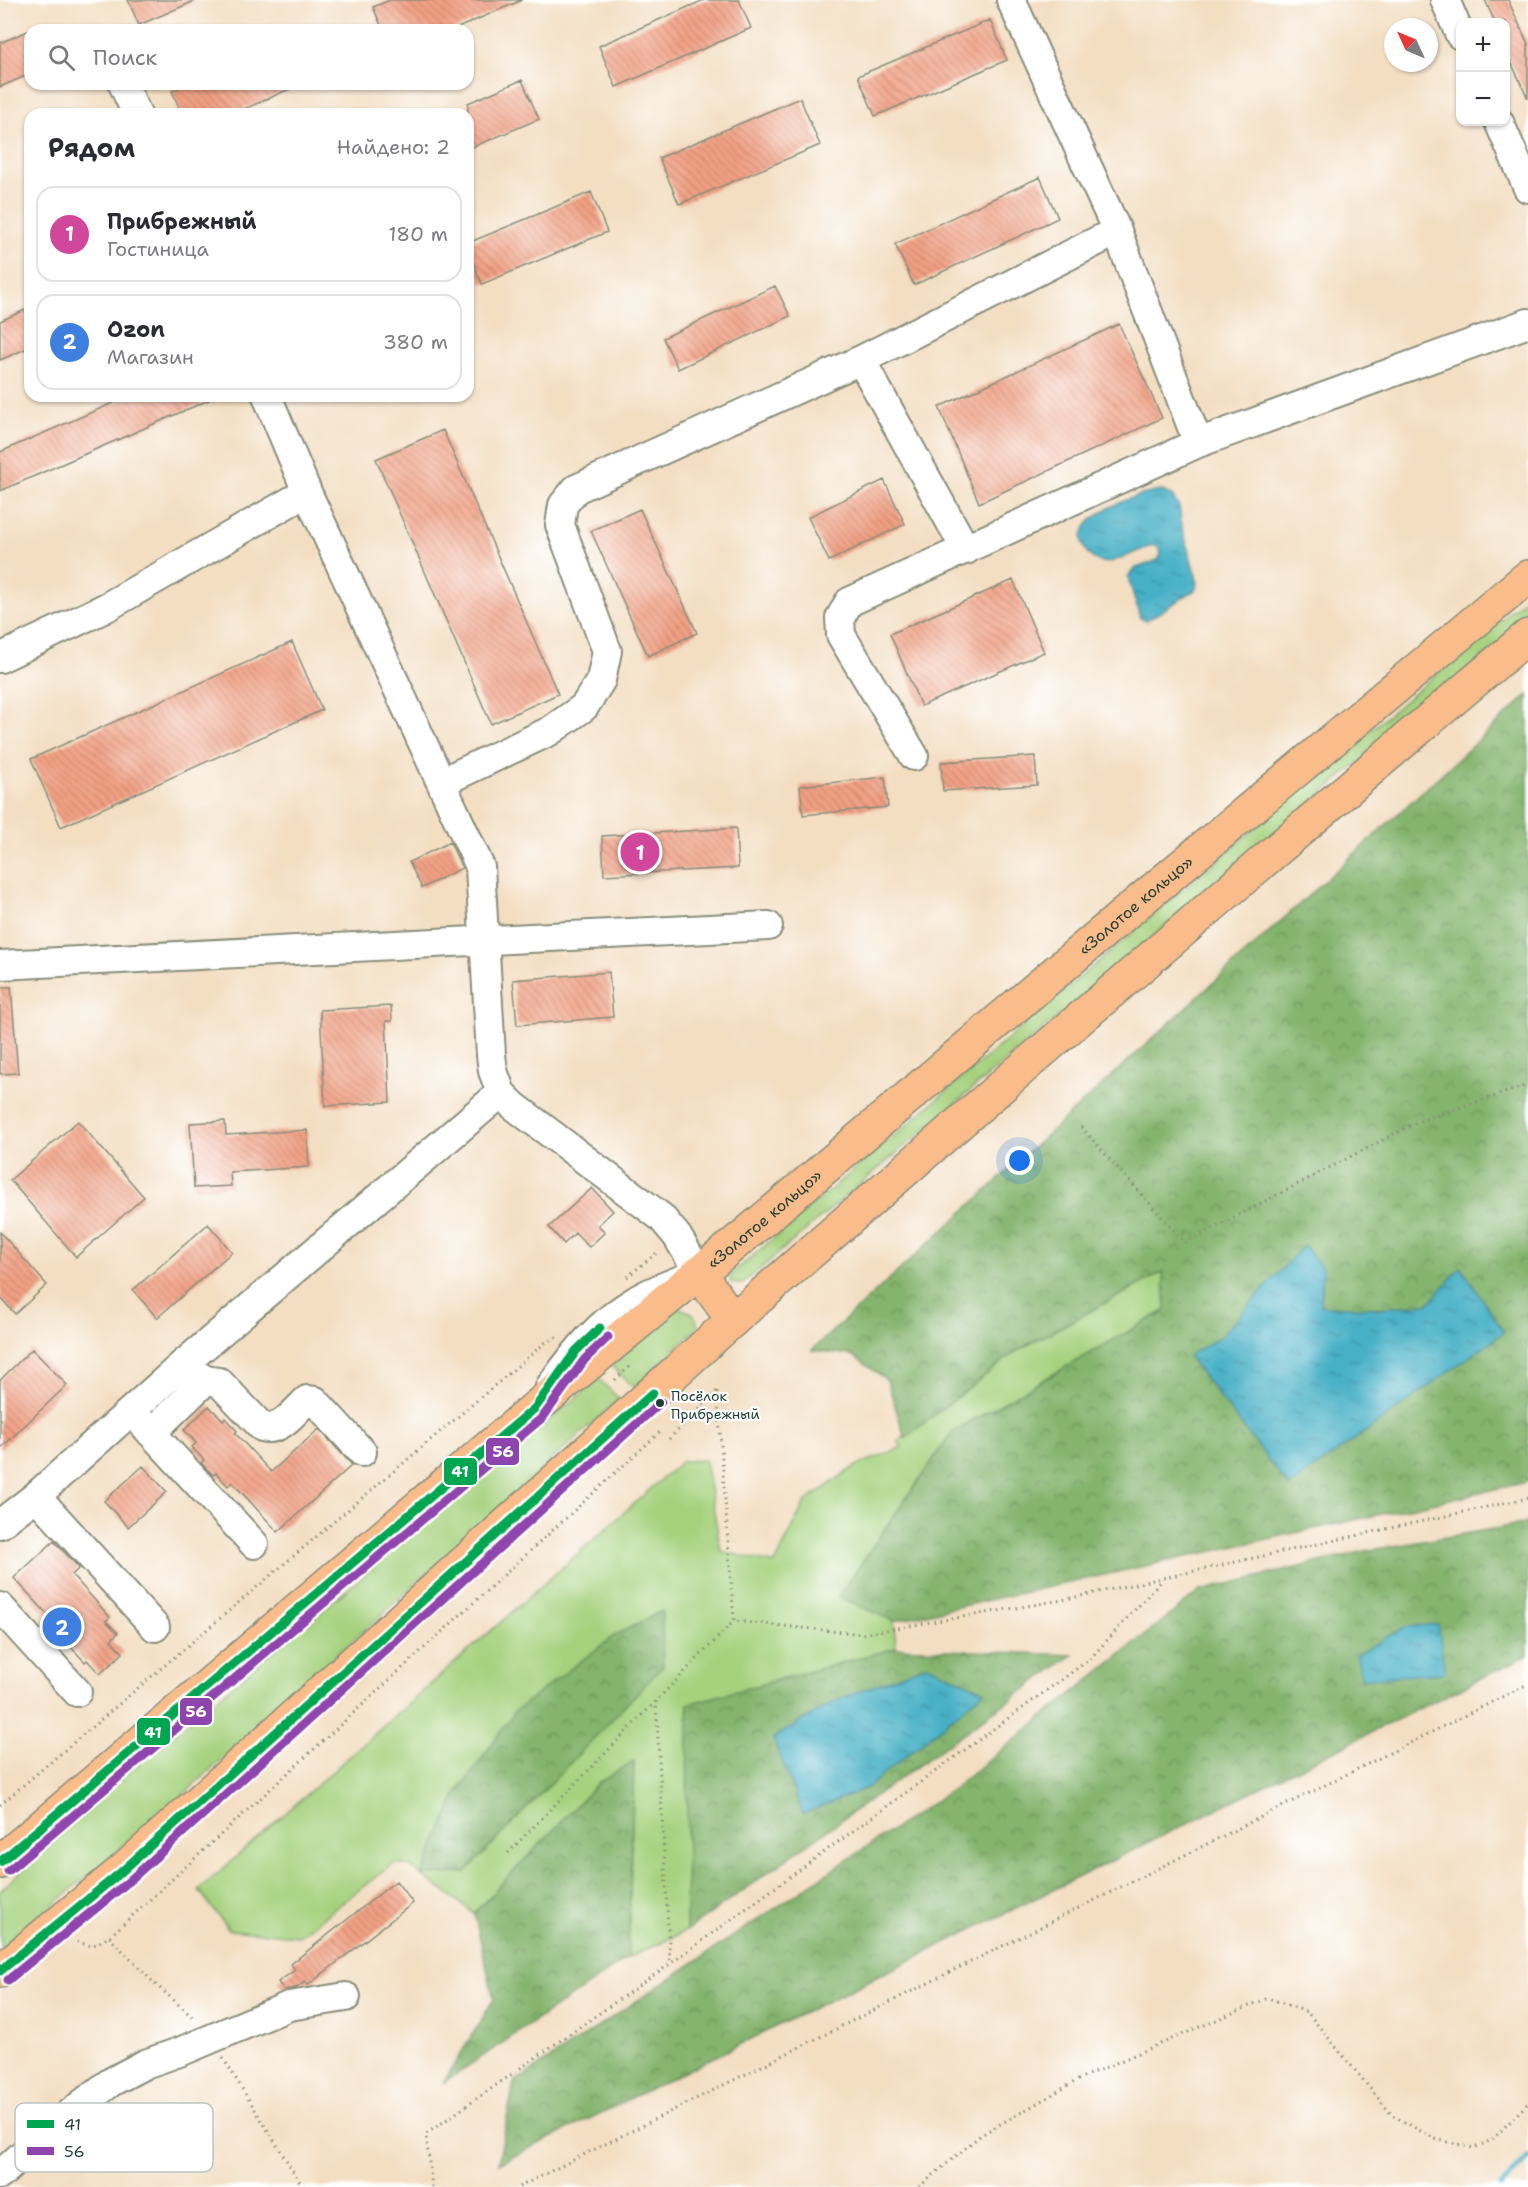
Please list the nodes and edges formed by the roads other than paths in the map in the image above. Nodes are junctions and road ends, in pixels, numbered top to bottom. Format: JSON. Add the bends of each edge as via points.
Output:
{"nodes":[{"id":1,"x":1011,"y":0,"type":"edge"},
{"id":2,"x":1445,"y":0,"type":"edge"},
{"id":3,"x":1456,"y":24,"type":"edge"},
{"id":4,"x":126,"y":90,"type":"edge"},
{"id":5,"x":134,"y":108,"type":"edge"},
{"id":6,"x":1501,"y":126,"type":"edge"},
{"id":7,"x":1528,"y":188,"type":"edge"},
{"id":8,"x":1117,"y":231,"type":"junction"},
{"id":9,"x":1528,"y":323,"type":"edge"},
{"id":10,"x":861,"y":360,"type":"junction"},
{"id":11,"x":270,"y":402,"type":"edge"},
{"id":12,"x":1198,"y":443,"type":"junction"},
{"id":13,"x":307,"y":492,"type":"junction"},
{"id":14,"x":966,"y":550,"type":"junction"},
{"id":15,"x":1528,"y":577,"type":"edge"},
{"id":16,"x":1528,"y":636,"type":"edge"},
{"id":17,"x":0,"y":658,"type":"edge"},
{"id":18,"x":914,"y":756,"type":"dead end"},
{"id":19,"x":442,"y":782,"type":"junction"},
{"id":20,"x":768,"y":926,"type":"dead end"},
{"id":21,"x":485,"y":939,"type":"junction"},
{"id":22,"x":0,"y":965,"type":"edge"},
{"id":23,"x":501,"y":1093,"type":"junction"},
{"id":24,"x":699,"y":1273,"type":"junction"},
{"id":25,"x":734,"y":1320,"type":"junction"},
{"id":26,"x":181,"y":1366,"type":"junction"},
{"id":27,"x":206,"y":1380,"type":"junction"},
{"id":28,"x":131,"y":1412,"type":"junction"},
{"id":29,"x":151,"y":1433,"type":"junction"},
{"id":30,"x":362,"y":1452,"type":"dead end"},
{"id":31,"x":36,"y":1496,"type":"junction"},
{"id":32,"x":0,"y":1524,"type":"edge"},
{"id":33,"x":254,"y":1544,"type":"dead end"},
{"id":34,"x":0,"y":1606,"type":"edge"},
{"id":35,"x":155,"y":1628,"type":"dead end"},
{"id":36,"x":77,"y":1692,"type":"dead end"},
{"id":37,"x":0,"y":1862,"type":"edge"},
{"id":38,"x":0,"y":1971,"type":"edge"},
{"id":39,"x":346,"y":1997,"type":"dead end"},
{"id":40,"x":83,"y":2103,"type":"edge"},
{"id":41,"x":15,"y":2161,"type":"edge"},
{"id":42,"x":0,"y":2175,"type":"edge"}],
"edges":[{"from":1,"to":8,"type":"street"},
{"from":2,"to":3,"type":"street"},
{"from":4,"to":5,"type":"street"},
{"from":6,"to":7,"type":"street"},
{"from":8,"to":10,"type":"street"},
{"from":8,"to":12,"type":"street"},
{"from":9,"to":12,"type":"street"},
{"from":10,"to":14,"type":"street"},
{"from":10,"to":19,"type":"street","via":[[576,489],[563,505],[560,525],[607,651],[601,680],[584,707],[550,731]]},
{"from":11,"to":13,"type":"street"},
{"from":12,"to":14,"type":"street"},
{"from":13,"to":17,"type":"street","via":[[105,608]]},
{"from":13,"to":19,"type":"street"},
{"from":14,"to":18,"type":"street","via":[[849,602],[840,618],[841,635]]},
{"from":15,"to":24,"type":"highway","name":"«Золотое кольцо»"},
{"from":16,"to":25,"type":"highway","via":[[1061,1034]]},
{"from":19,"to":21,"type":"street","via":[[480,867]]},
{"from":20,"to":21,"type":"street"},
{"from":21,"to":22,"type":"street"},
{"from":21,"to":23,"type":"street","via":[[491,1055]]},
{"from":23,"to":24,"type":"street","via":[[655,1212],[677,1236]]},
{"from":23,"to":26,"type":"street"},
{"from":24,"to":25,"type":"highway"},
{"from":24,"to":37,"type":"highway","name":"«Золотое кольцо»"},
{"from":25,"to":38,"type":"highway","via":[[120,1873],[68,1932]]},
{"from":26,"to":27,"type":"street"},
{"from":26,"to":28,"type":"street"},
{"from":27,"to":29,"type":"street"},
{"from":27,"to":30,"type":"street","via":[[219,1382],[262,1427],[270,1429],[307,1400],[315,1401]]},
{"from":28,"to":29,"type":"street"},
{"from":28,"to":31,"type":"street"},
{"from":29,"to":33,"type":"street"},
{"from":31,"to":32,"type":"street"},
{"from":31,"to":35,"type":"street"},
{"from":34,"to":36,"type":"street"},
{"from":39,"to":40,"type":"street","via":[[289,2006],[145,2064]]},
{"from":41,"to":42,"type":"street"}]}
